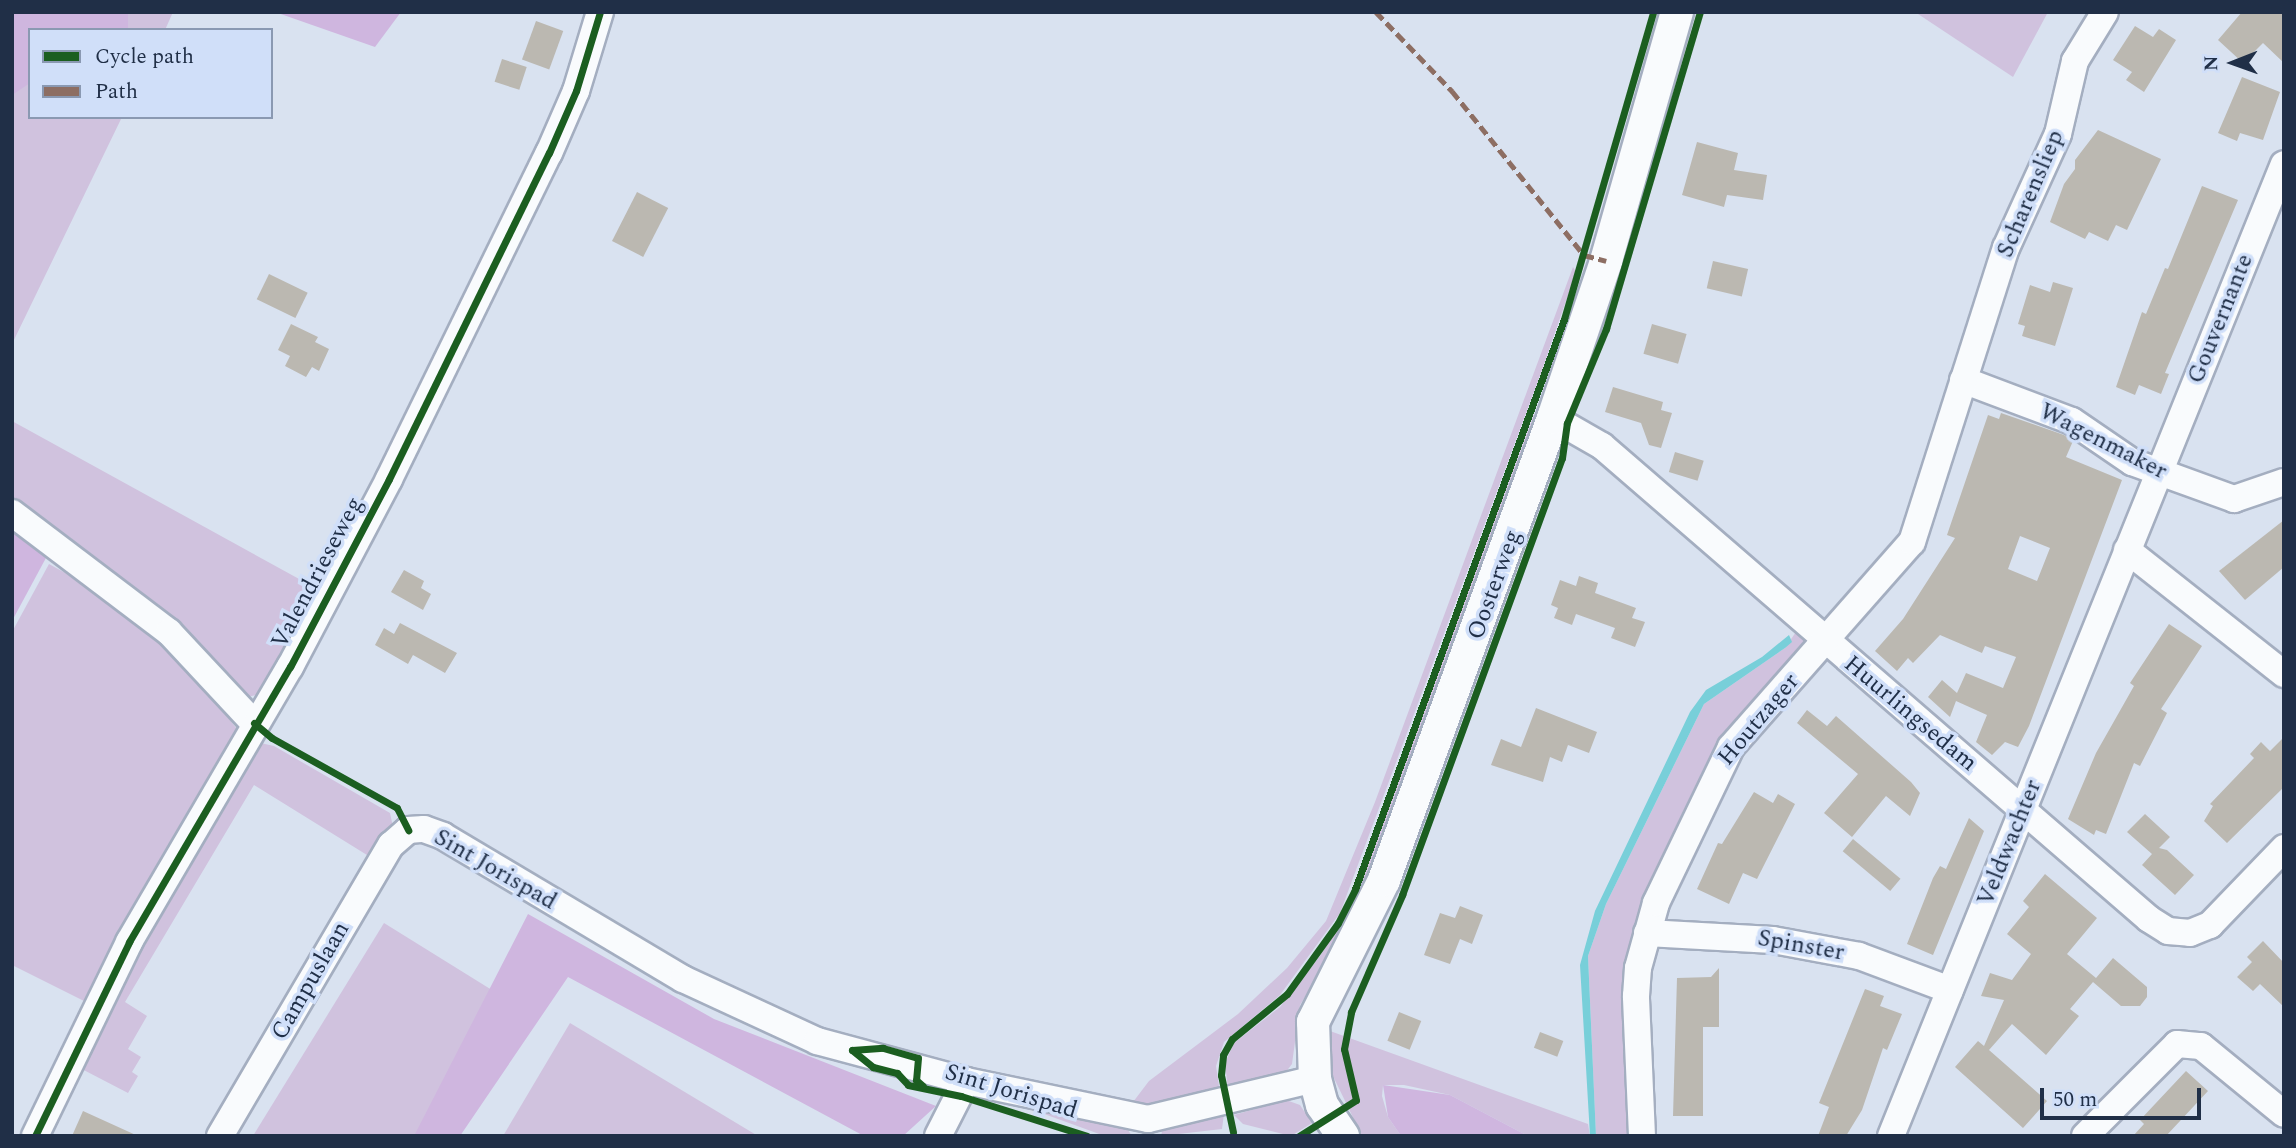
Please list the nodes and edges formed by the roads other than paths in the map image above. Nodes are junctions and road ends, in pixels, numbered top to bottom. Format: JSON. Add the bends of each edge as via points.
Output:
{"nodes":[{"id":1,"x":600,"y":12,"type":"edge"},
{"id":2,"x":1677,"y":12,"type":"edge"},
{"id":3,"x":2105,"y":12,"type":"edge"},
{"id":4,"x":2284,"y":164,"type":"edge"},
{"id":5,"x":1963,"y":380,"type":"junction"},
{"id":6,"x":1553,"y":418,"type":"junction"},
{"id":7,"x":2159,"y":474,"type":"junction"},
{"id":8,"x":2284,"y":482,"type":"edge"},
{"id":9,"x":12,"y":513,"type":"edge"},
{"id":10,"x":2127,"y":550,"type":"junction"},
{"id":11,"x":1826,"y":642,"type":"junction"},
{"id":12,"x":2284,"y":674,"type":"edge"},
{"id":13,"x":254,"y":723,"type":"junction"},
{"id":14,"x":2023,"y":810,"type":"junction"},
{"id":15,"x":408,"y":830,"type":"joint"},
{"id":16,"x":2284,"y":848,"type":"edge"},
{"id":17,"x":1647,"y":933,"type":"junction"},
{"id":18,"x":1950,"y":990,"type":"junction"},
{"id":19,"x":1315,"y":1079,"type":"junction"},
{"id":20,"x":966,"y":1080,"type":"junction"},
{"id":21,"x":2284,"y":1114,"type":"edge"},
{"id":22,"x":1148,"y":1128,"type":"edge"},
{"id":23,"x":35,"y":1136,"type":"edge"},
{"id":24,"x":220,"y":1136,"type":"edge"},
{"id":25,"x":939,"y":1136,"type":"edge"},
{"id":26,"x":1343,"y":1136,"type":"edge"},
{"id":27,"x":1642,"y":1136,"type":"edge"},
{"id":28,"x":1891,"y":1136,"type":"edge"},
{"id":29,"x":2085,"y":1136,"type":"edge"}],
"edges":[{"from":1,"to":13,"type":"street","name":"Valendrieseweg","via":[[576,92],[549,153],[389,479],[310,631]]},
{"from":2,"to":6,"type":"street","name":"Oosterweg","via":[[1606,261]]},
{"from":3,"to":5,"type":"street","name":"Scharensliep","via":[[2075,61],[2058,134],[2006,248]]},
{"from":4,"to":7,"type":"street","name":"Gouvernante"},
{"from":5,"to":7,"type":"street","name":"Wagenmaker","via":[[2072,421]]},
{"from":5,"to":11,"type":"street","name":"Houtzager","via":[[1912,542]]},
{"from":6,"to":11,"type":"street","name":"Huurlingsedam","via":[[1602,446]]},
{"from":6,"to":19,"type":"street","name":"Oosterweg","via":[[1384,880],[1313,1021]]},
{"from":7,"to":8,"type":"street","name":"Wagenmaker","via":[[2234,499]]},
{"from":7,"to":10,"type":"street","name":"Veldwachter"},
{"from":9,"to":13,"type":"street","via":[[169,632]]},
{"from":10,"to":12,"type":"street","via":[[2258,649]]},
{"from":10,"to":14,"type":"street","name":"Veldwachter"},
{"from":11,"to":14,"type":"street","name":"Huurlingsedam"},
{"from":11,"to":17,"type":"street","name":"Houtzager","via":[[1731,747],[1656,903]]},
{"from":13,"to":23,"type":"street","name":"Valendrieseweg","via":[[129,942]]},
{"from":14,"to":16,"type":"street","name":"Huurlingsedam","via":[[2168,931],[2190,933],[2210,925]]},
{"from":14,"to":18,"type":"street","name":"Veldwachter"},
{"from":15,"to":20,"type":"street","name":"Sint Jorispad","via":[[424,829],[443,836],[683,979],[770,1022],[817,1041]]},
{"from":15,"to":24,"type":"street","name":"Campuslaan","via":[[383,857]]},
{"from":17,"to":18,"type":"street","name":"Spinster","via":[[1724,935],[1797,944],[1859,956]]},
{"from":17,"to":27,"type":"street","name":"Houtzager","via":[[1636,996]]},
{"from":18,"to":28,"type":"street","name":"Veldwachter"},
{"from":19,"to":22,"type":"street"},
{"from":19,"to":26,"type":"street","name":"Oosterweg","via":[[1322,1105]]},
{"from":20,"to":22,"type":"street","name":"Sint Jorispad"},
{"from":20,"to":25,"type":"street"},
{"from":21,"to":29,"type":"street","via":[[2201,1046],[2177,1044]]}]}
